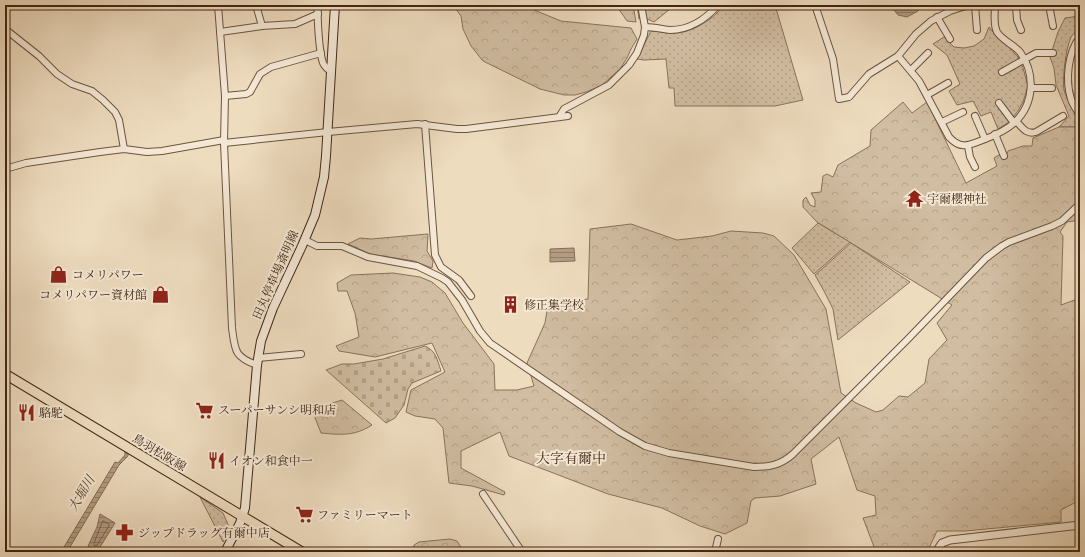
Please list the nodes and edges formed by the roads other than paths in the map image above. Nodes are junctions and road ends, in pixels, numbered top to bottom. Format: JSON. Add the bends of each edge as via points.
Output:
{"nodes":[{"id":1,"x":218,"y":5,"type":"edge"},
{"id":2,"x":256,"y":5,"type":"edge"},
{"id":3,"x":318,"y":5,"type":"edge"},
{"id":4,"x":336,"y":5,"type":"edge"},
{"id":5,"x":641,"y":5,"type":"edge"},
{"id":6,"x":718,"y":5,"type":"edge"},
{"id":7,"x":815,"y":5,"type":"edge"},
{"id":8,"x":966,"y":5,"type":"edge"},
{"id":9,"x":975,"y":5,"type":"edge"},
{"id":10,"x":995,"y":5,"type":"edge"},
{"id":11,"x":1016,"y":5,"type":"edge"},
{"id":12,"x":1049,"y":5,"type":"edge"},
{"id":13,"x":318,"y":14,"type":"junction"},
{"id":14,"x":937,"y":17,"type":"junction"},
{"id":15,"x":262,"y":26,"type":"junction"},
{"id":16,"x":1053,"y":26,"type":"dead end"},
{"id":17,"x":645,"y":27,"type":"junction"},
{"id":18,"x":5,"y":29,"type":"edge"},
{"id":19,"x":978,"y":30,"type":"dead end"},
{"id":20,"x":1021,"y":30,"type":"dead end"},
{"id":21,"x":220,"y":32,"type":"junction"},
{"id":22,"x":1080,"y":37,"type":"edge"},
{"id":23,"x":950,"y":39,"type":"dead end"},
{"id":24,"x":1053,"y":52,"type":"dead end"},
{"id":25,"x":321,"y":53,"type":"junction"},
{"id":26,"x":928,"y":53,"type":"dead end"},
{"id":27,"x":898,"y":56,"type":"junction"},
{"id":28,"x":1024,"y":59,"type":"junction"},
{"id":29,"x":911,"y":70,"type":"junction"},
{"id":30,"x":332,"y":72,"type":"junction"},
{"id":31,"x":1002,"y":72,"type":"dead end"},
{"id":32,"x":948,"y":84,"type":"dead end"},
{"id":33,"x":1031,"y":88,"type":"junction"},
{"id":34,"x":1052,"y":88,"type":"dead end"},
{"id":35,"x":927,"y":95,"type":"junction"},
{"id":36,"x":225,"y":96,"type":"junction"},
{"id":37,"x":999,"y":103,"type":"dead end"},
{"id":38,"x":963,"y":112,"type":"dead end"},
{"id":39,"x":568,"y":116,"type":"dead end"},
{"id":40,"x":975,"y":116,"type":"dead end"},
{"id":41,"x":1063,"y":116,"type":"dead end"},
{"id":42,"x":1080,"y":116,"type":"edge"},
{"id":43,"x":559,"y":117,"type":"junction"},
{"id":44,"x":942,"y":122,"type":"junction"},
{"id":45,"x":1015,"y":122,"type":"junction"},
{"id":46,"x":425,"y":124,"type":"junction"},
{"id":47,"x":328,"y":132,"type":"junction"},
{"id":48,"x":995,"y":134,"type":"junction"},
{"id":49,"x":985,"y":139,"type":"junction"},
{"id":50,"x":224,"y":142,"type":"junction"},
{"id":51,"x":968,"y":146,"type":"junction"},
{"id":52,"x":124,"y":149,"type":"junction"},
{"id":53,"x":1004,"y":156,"type":"dead end"},
{"id":54,"x":975,"y":167,"type":"dead end"},
{"id":55,"x":5,"y":169,"type":"edge"},
{"id":56,"x":1080,"y":204,"type":"edge"},
{"id":57,"x":305,"y":240,"type":"junction"},
{"id":58,"x":471,"y":296,"type":"dead end"},
{"id":59,"x":301,"y":354,"type":"dead end"},
{"id":60,"x":257,"y":361,"type":"junction"},
{"id":61,"x":5,"y":374,"type":"edge"},
{"id":62,"x":483,"y":494,"type":"dead end"},
{"id":63,"x":243,"y":518,"type":"junction"},
{"id":64,"x":1080,"y":525,"type":"edge"},
{"id":65,"x":718,"y":539,"type":"dead end"},
{"id":66,"x":225,"y":552,"type":"edge"},
{"id":67,"x":302,"y":552,"type":"edge"},
{"id":68,"x":522,"y":552,"type":"edge"},
{"id":69,"x":715,"y":552,"type":"edge"},
{"id":70,"x":936,"y":552,"type":"edge"}],
"edges":[{"from":1,"to":21,"type":"street"},
{"from":2,"to":15,"type":"street"},
{"from":3,"to":13,"type":"street"},
{"from":4,"to":30,"type":"main road","name":"田丸停車場斎明線"},
{"from":5,"to":17,"type":"street"},
{"from":6,"to":17,"type":"street","via":[[710,14],[687,28],[668,30]]},
{"from":7,"to":27,"type":"street","via":[[833,60],[839,99],[849,97],[869,74]]},
{"from":8,"to":14,"type":"street"},
{"from":9,"to":19,"type":"street"},
{"from":10,"to":28,"type":"street","via":[[995,24],[998,33],[1020,52]]},
{"from":11,"to":20,"type":"street","via":[[1016,20]]},
{"from":12,"to":16,"type":"street"},
{"from":13,"to":15,"type":"street","via":[[295,24]]},
{"from":13,"to":25,"type":"street"},
{"from":14,"to":23,"type":"street"},
{"from":14,"to":27,"type":"street","via":[[916,34]]},
{"from":15,"to":21,"type":"street"},
{"from":17,"to":43,"type":"street","via":[[637,53],[623,73],[609,85],[564,109]]},
{"from":18,"to":52,"type":"street","via":[[57,74],[72,84],[92,90],[115,112]]},
{"from":21,"to":36,"type":"street"},
{"from":22,"to":42,"type":"street","via":[[1072,51],[1068,83],[1071,99]]},
{"from":24,"to":28,"type":"street","via":[[1036,53]]},
{"from":25,"to":30,"type":"street","via":[[323,63]]},
{"from":25,"to":36,"type":"street","via":[[271,67],[260,74],[250,92]]},
{"from":26,"to":29,"type":"street"},
{"from":27,"to":29,"type":"street"},
{"from":28,"to":31,"type":"street"},
{"from":28,"to":33,"type":"street"},
{"from":29,"to":35,"type":"street"},
{"from":30,"to":47,"type":"main road","name":"田丸停車場斎明線"},
{"from":32,"to":35,"type":"street"},
{"from":33,"to":34,"type":"street"},
{"from":33,"to":45,"type":"street","via":[[1030,98]]},
{"from":35,"to":44,"type":"street"},
{"from":36,"to":50,"type":"street"},
{"from":37,"to":45,"type":"street"},
{"from":38,"to":44,"type":"street"},
{"from":39,"to":43,"type":"street"},
{"from":40,"to":49,"type":"street"},
{"from":41,"to":45,"type":"street","via":[[1032,133]]},
{"from":43,"to":46,"type":"street","via":[[466,129]]},
{"from":44,"to":51,"type":"street","via":[[953,141]]},
{"from":45,"to":48,"type":"street"},
{"from":46,"to":47,"type":"street"},
{"from":46,"to":58,"type":"street","via":[[435,255],[441,267],[459,280]]},
{"from":47,"to":50,"type":"street"},
{"from":47,"to":57,"type":"main road","name":"田丸停車場斎明線","via":[[321,194]]},
{"from":48,"to":49,"type":"street"},
{"from":48,"to":53,"type":"street"},
{"from":49,"to":51,"type":"street"},
{"from":50,"to":52,"type":"street","via":[[147,152]]},
{"from":50,"to":60,"type":"street","via":[[233,333],[239,355],[243,359]]},
{"from":51,"to":54,"type":"street"},
{"from":52,"to":55,"type":"street","via":[[26,163]]},
{"from":56,"to":57,"type":"street","via":[[1052,226],[1005,244],[986,258],[793,454],[778,464],[767,467],[669,453],[645,446],[620,432],[490,343],[462,300],[442,278],[417,266],[368,257],[342,246],[317,246]]},
{"from":57,"to":60,"type":"main road","name":"田丸停車場斎明線","via":[[268,318]]},
{"from":59,"to":60,"type":"street"},
{"from":60,"to":63,"type":"main road","name":"田丸停車場斎明線"},
{"from":61,"to":63,"type":"main road","name":"鳥羽松阪線"},
{"from":62,"to":68,"type":"street"},
{"from":63,"to":66,"type":"main road","name":"田丸停車場斎明線"},
{"from":63,"to":67,"type":"main road","name":"鳥羽松阪線"},
{"from":64,"to":70,"type":"street","via":[[950,540],[942,543]]},
{"from":65,"to":69,"type":"street"}]}
